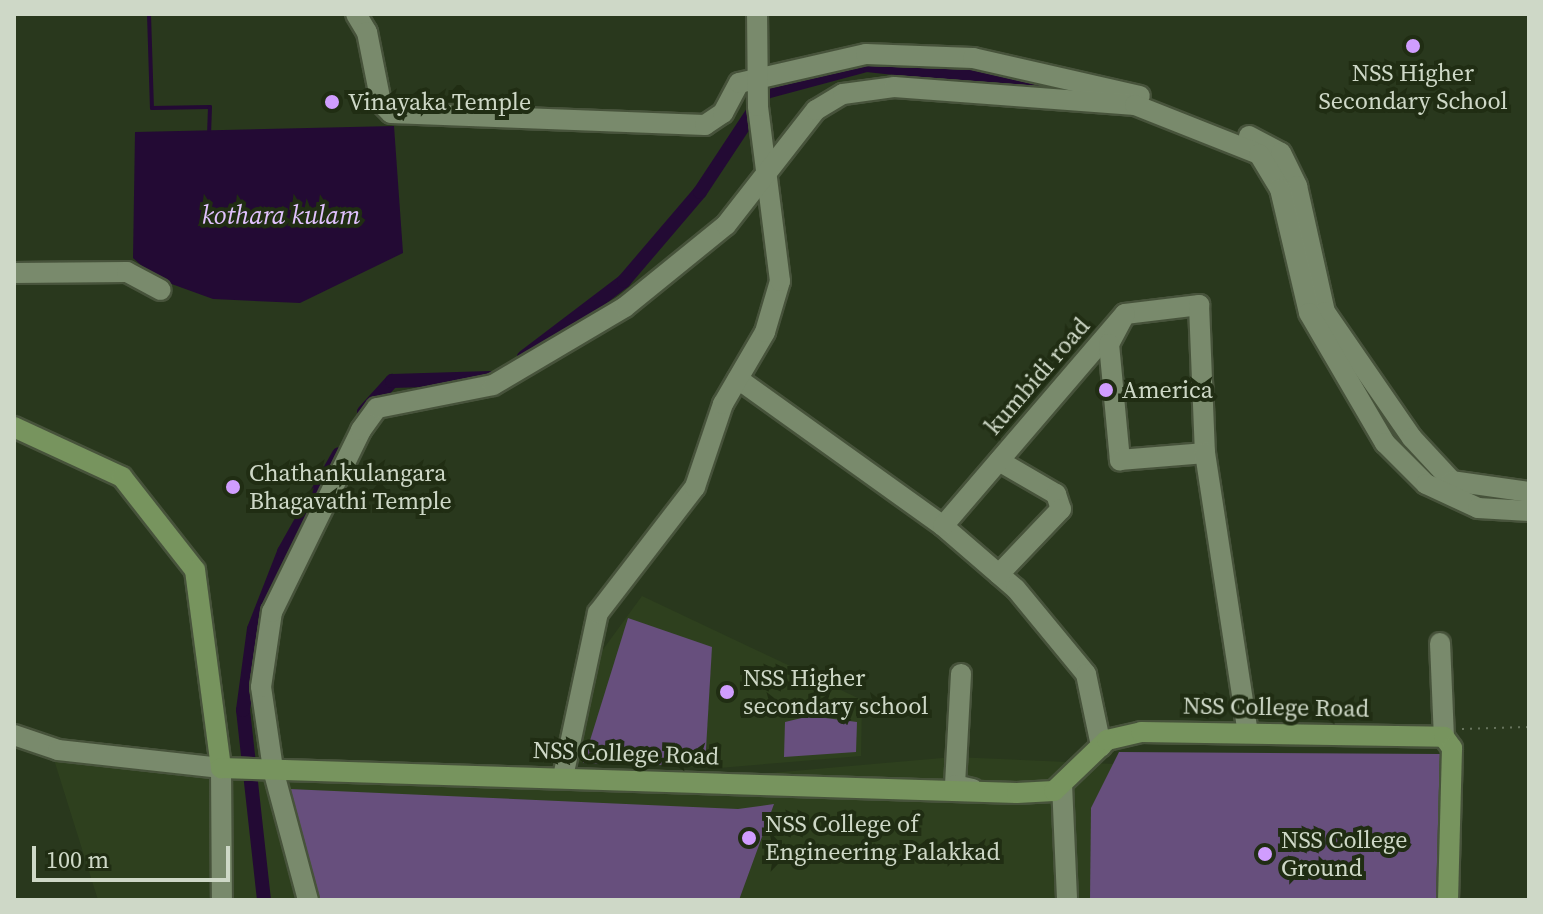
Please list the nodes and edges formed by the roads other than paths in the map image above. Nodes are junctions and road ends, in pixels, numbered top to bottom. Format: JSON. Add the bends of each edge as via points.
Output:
{"nodes":[{"id":1,"x":356,"y":14,"type":"edge"},
{"id":2,"x":757,"y":14,"type":"edge"},
{"id":3,"x":757,"y":77,"type":"junction"},
{"id":4,"x":769,"y":168,"type":"junction"},
{"id":5,"x":14,"y":273,"type":"edge"},
{"id":6,"x":161,"y":290,"type":"dead end"},
{"id":7,"x":1125,"y":314,"type":"junction"},
{"id":8,"x":738,"y":379,"type":"junction"},
{"id":9,"x":14,"y":427,"type":"edge"},
{"id":10,"x":1205,"y":453,"type":"junction"},
{"id":11,"x":999,"y":461,"type":"junction"},
{"id":12,"x":1529,"y":492,"type":"edge"},
{"id":13,"x":1529,"y":511,"type":"edge"},
{"id":14,"x":943,"y":526,"type":"junction"},
{"id":15,"x":999,"y":574,"type":"junction"},
{"id":16,"x":1440,"y":643,"type":"dead end"},
{"id":17,"x":961,"y":674,"type":"dead end"},
{"id":18,"x":1248,"y":733,"type":"junction"},
{"id":19,"x":14,"y":735,"type":"edge"},
{"id":20,"x":1444,"y":737,"type":"junction"},
{"id":21,"x":1101,"y":746,"type":"junction"},
{"id":22,"x":226,"y":768,"type":"junction"},
{"id":23,"x":268,"y":769,"type":"junction"},
{"id":24,"x":563,"y":777,"type":"junction"},
{"id":25,"x":1062,"y":784,"type":"junction"},
{"id":26,"x":973,"y":789,"type":"junction"},
{"id":27,"x":222,"y":900,"type":"edge"},
{"id":28,"x":308,"y":900,"type":"edge"},
{"id":29,"x":1067,"y":900,"type":"edge"},
{"id":30,"x":1448,"y":900,"type":"edge"}],
"edges":[{"from":1,"to":3,"type":"street","via":[[385,113],[705,125],[723,113],[729,92]]},
{"from":2,"to":3,"type":"street"},
{"from":3,"to":4,"type":"street"},
{"from":3,"to":12,"type":"street","via":[[866,54],[973,58],[1153,99],[1281,153],[1297,186],[1325,312],[1412,438],[1452,481]]},
{"from":4,"to":8,"type":"street","via":[[780,281],[765,332]]},
{"from":4,"to":13,"type":"street","via":[[816,110],[843,94],[894,87],[1135,105],[1259,154],[1280,189],[1309,313],[1385,443],[1426,484],[1478,508]]},
{"from":4,"to":23,"type":"street","via":[[726,225],[625,307],[493,385],[377,408],[303,538],[272,612],[261,687]]},
{"from":5,"to":6,"type":"street","via":[[127,272]]},
{"from":7,"to":10,"type":"street","via":[[1199,305]]},
{"from":7,"to":10,"type":"street","name":"kumbidi road","via":[[1109,344],[1120,460]]},
{"from":7,"to":11,"type":"street","name":"kumbidi road"},
{"from":8,"to":14,"type":"street"},
{"from":8,"to":24,"type":"street","via":[[695,487],[598,613]]},
{"from":9,"to":22,"type":"main road","via":[[122,477],[195,570]]},
{"from":10,"to":18,"type":"street"},
{"from":11,"to":14,"type":"street","name":"kumbidi road"},
{"from":11,"to":15,"type":"street","via":[[1056,494],[1061,509]]},
{"from":14,"to":15,"type":"street"},
{"from":15,"to":21,"type":"street","via":[[1086,674]]},
{"from":16,"to":20,"type":"street"},
{"from":17,"to":26,"type":"street","via":[[955,785]]},
{"from":18,"to":20,"type":"main road","name":"NSS College Road"},
{"from":18,"to":21,"type":"main road","name":"NSS College Road","via":[[1141,732]]},
{"from":19,"to":22,"type":"street","via":[[58,750]]},
{"from":20,"to":30,"type":"main road","via":[[1452,748]]},
{"from":21,"to":25,"type":"main road","name":"NSS College Road"},
{"from":22,"to":23,"type":"main road","name":"NSS College Road"},
{"from":22,"to":27,"type":"street"},
{"from":23,"to":24,"type":"main road","name":"NSS College Road"},
{"from":23,"to":28,"type":"street"},
{"from":24,"to":26,"type":"main road","name":"NSS College Road"},
{"from":25,"to":26,"type":"main road","name":"NSS College Road","via":[[1017,793]]},
{"from":25,"to":29,"type":"street"}]}
